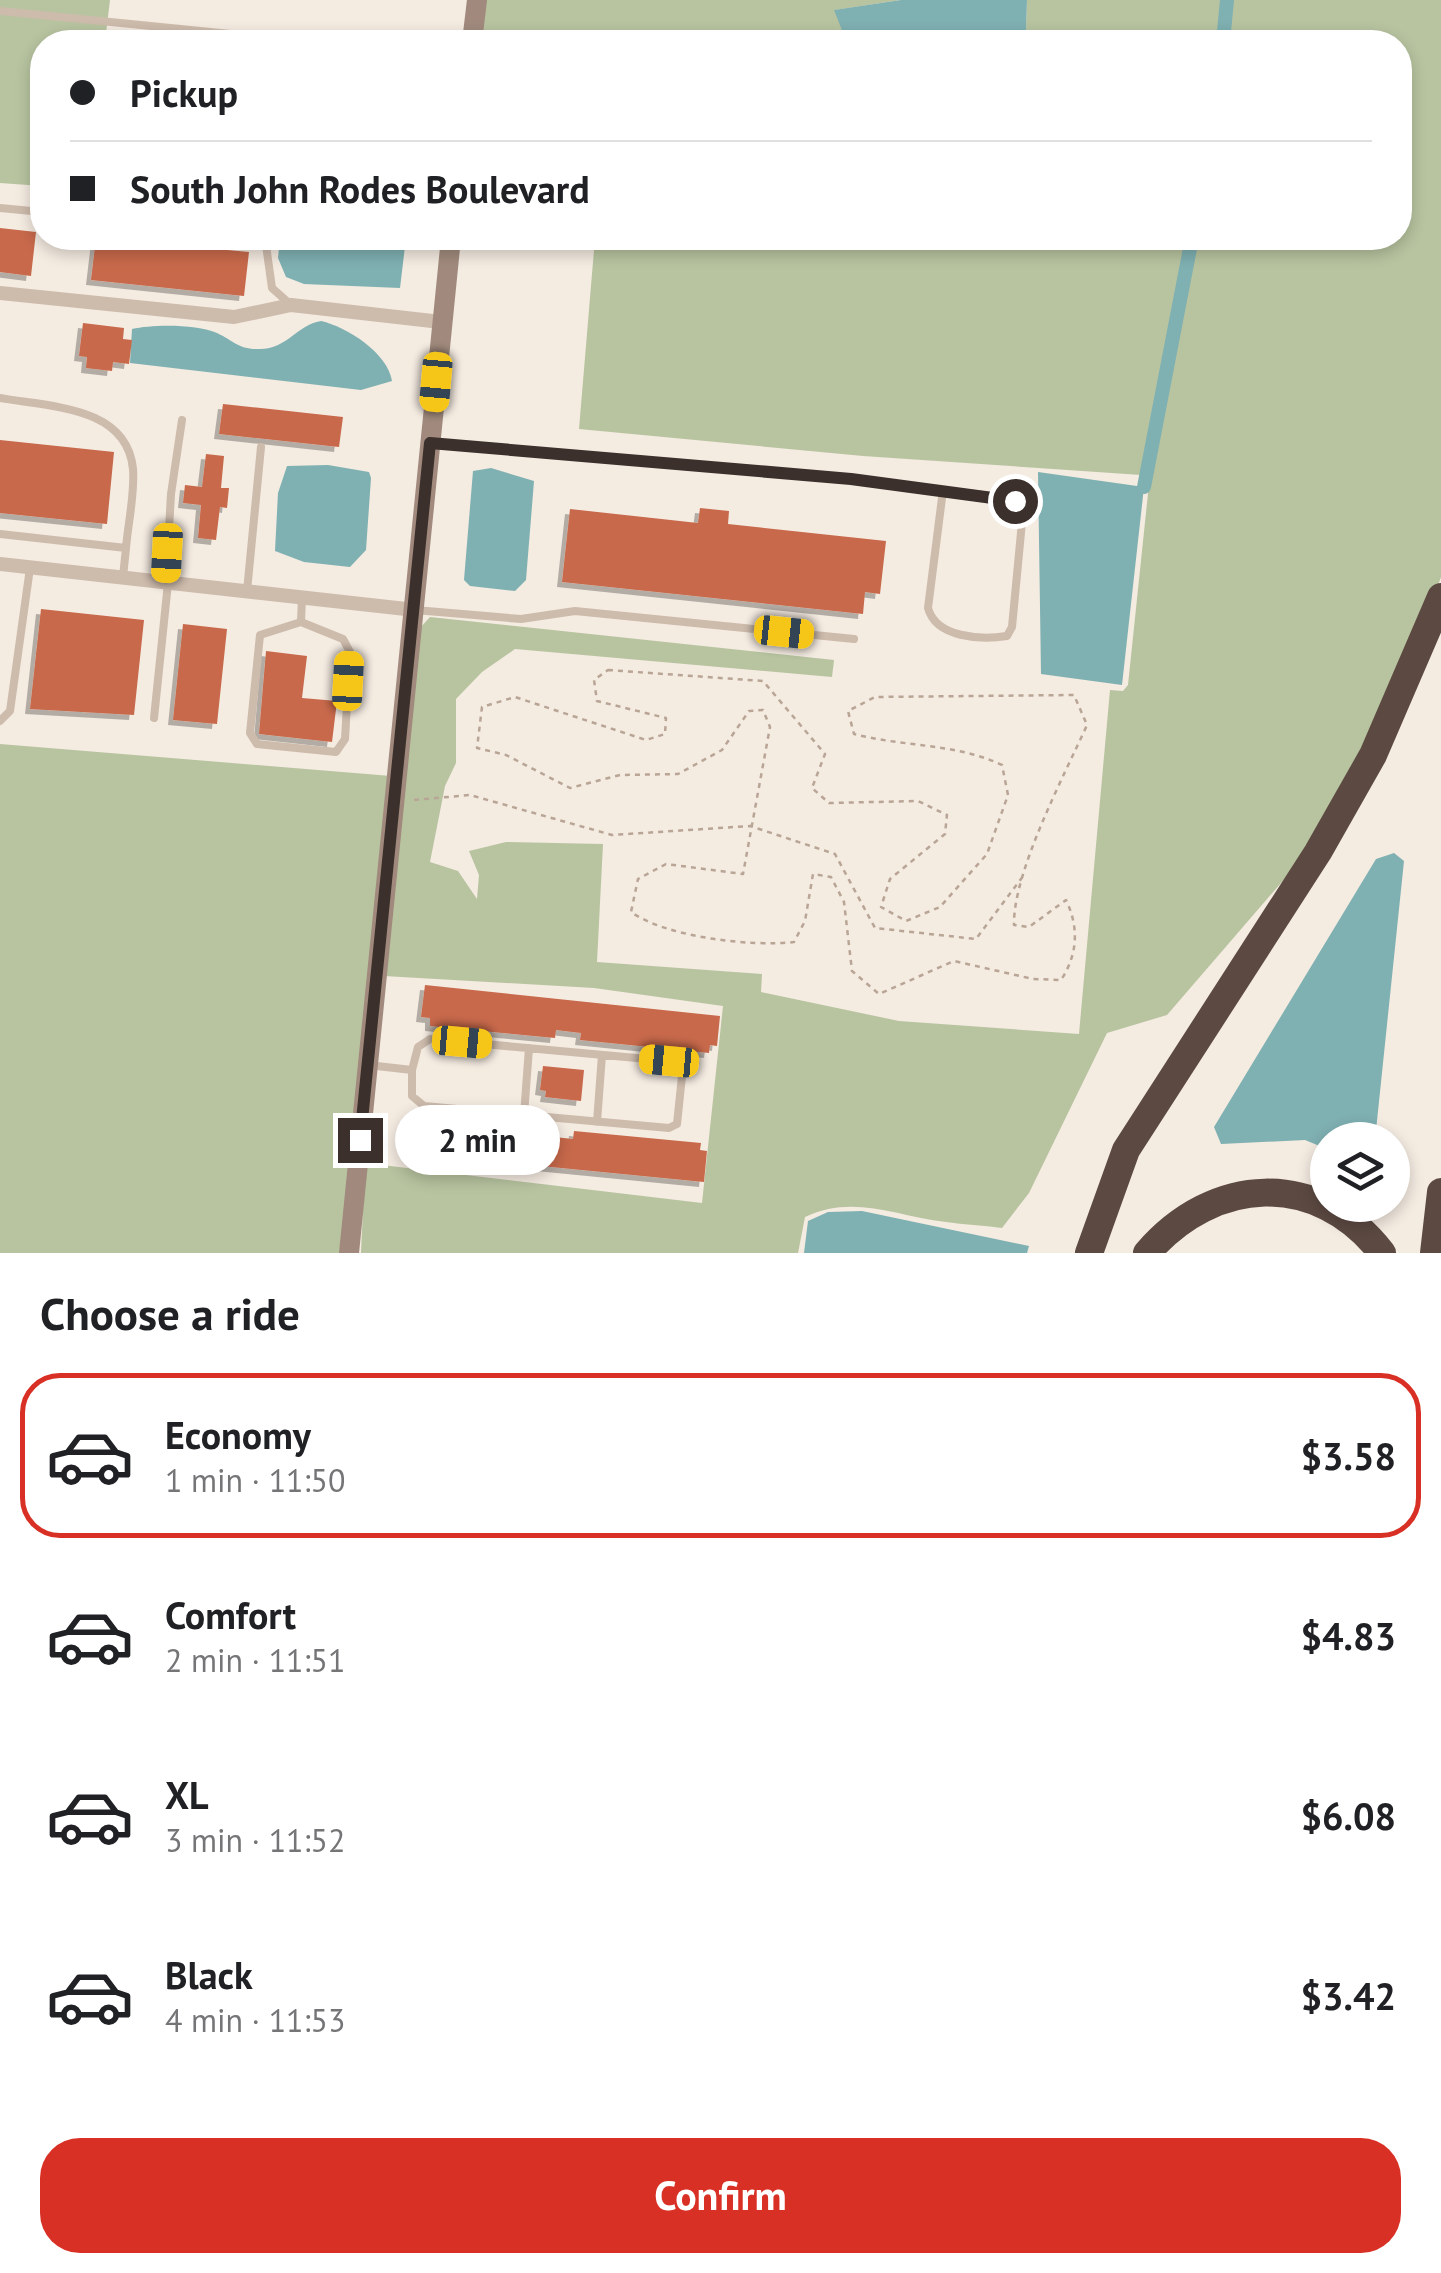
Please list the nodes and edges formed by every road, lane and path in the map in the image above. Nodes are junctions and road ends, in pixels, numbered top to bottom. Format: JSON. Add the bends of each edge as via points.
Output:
{"nodes":[{"id":1,"x":477,"y":0,"type":"edge"},
{"id":2,"x":0,"y":11,"type":"edge"},
{"id":3,"x":191,"y":30,"type":"edge"},
{"id":4,"x":473,"y":30,"type":"edge"},
{"id":5,"x":0,"y":208,"type":"edge"},
{"id":6,"x":30,"y":211,"type":"edge"},
{"id":7,"x":267,"y":250,"type":"edge"},
{"id":8,"x":450,"y":250,"type":"edge"},
{"id":9,"x":0,"y":293,"type":"edge"},
{"id":10,"x":291,"y":305,"type":"junction"},
{"id":11,"x":441,"y":322,"type":"junction"},
{"id":12,"x":0,"y":398,"type":"edge"},
{"id":13,"x":182,"y":420,"type":"dead end"},
{"id":14,"x":430,"y":443,"type":"junction"},
{"id":15,"x":261,"y":447,"type":"dead end"},
{"id":16,"x":943,"y":490,"type":"junction"},
{"id":17,"x":0,"y":534,"type":"edge"},
{"id":18,"x":126,"y":548,"type":"junction"},
{"id":19,"x":0,"y":564,"type":"edge"},
{"id":20,"x":30,"y":568,"type":"junction"},
{"id":21,"x":123,"y":578,"type":"junction"},
{"id":22,"x":167,"y":582,"type":"junction"},
{"id":23,"x":248,"y":591,"type":"junction"},
{"id":24,"x":302,"y":597,"type":"junction"},
{"id":25,"x":1441,"y":597,"type":"edge"},
{"id":26,"x":414,"y":610,"type":"junction"},
{"id":27,"x":301,"y":622,"type":"junction"},
{"id":28,"x":854,"y":639,"type":"dead end"},
{"id":29,"x":154,"y":718,"type":"dead end"},
{"id":30,"x":0,"y":720,"type":"edge"},
{"id":31,"x":397,"y":802,"type":"junction"},
{"id":32,"x":750,"y":826,"type":"junction"},
{"id":33,"x":1027,"y":871,"type":"junction"},
{"id":34,"x":528,"y":1048,"type":"junction"},
{"id":35,"x":602,"y":1054,"type":"junction"},
{"id":36,"x":368,"y":1066,"type":"junction"},
{"id":37,"x":412,"y":1070,"type":"junction"},
{"id":38,"x":524,"y":1116,"type":"junction"},
{"id":39,"x":597,"y":1122,"type":"junction"},
{"id":40,"x":1441,"y":1192,"type":"edge"},
{"id":41,"x":349,"y":1253,"type":"edge"},
{"id":42,"x":1089,"y":1253,"type":"edge"},
{"id":43,"x":1148,"y":1253,"type":"edge"},
{"id":44,"x":1382,"y":1253,"type":"edge"},
{"id":45,"x":1434,"y":1253,"type":"edge"}],
"edges":[{"from":1,"to":4,"type":"main road"},
{"from":2,"to":3,"type":"lane"},
{"from":5,"to":6,"type":"lane"},
{"from":7,"to":10,"type":"lane","via":[[272,288]]},
{"from":8,"to":11,"type":"main road"},
{"from":9,"to":10,"type":"street","via":[[234,317]]},
{"from":10,"to":11,"type":"street"},
{"from":11,"to":14,"type":"main road"},
{"from":12,"to":18,"type":"lane","via":[[104,419],[123,435],[133,469]]},
{"from":13,"to":22,"type":"lane"},
{"from":14,"to":16,"type":"lane"},
{"from":14,"to":26,"type":"main road"},
{"from":15,"to":23,"type":"lane"},
{"from":16,"to":16,"type":"lane","via":[[1007,498],[1019,509],[1007,636],[943,630],[931,619]]},
{"from":17,"to":18,"type":"lane"},
{"from":18,"to":21,"type":"lane"},
{"from":19,"to":20,"type":"street"},
{"from":20,"to":21,"type":"street"},
{"from":20,"to":30,"type":"lane","via":[[10,711]]},
{"from":21,"to":22,"type":"street"},
{"from":22,"to":23,"type":"street"},
{"from":22,"to":29,"type":"lane"},
{"from":23,"to":24,"type":"street"},
{"from":24,"to":26,"type":"street"},
{"from":24,"to":27,"type":"lane"},
{"from":25,"to":42,"type":"highway","via":[[1364,771],[1318,852],[1126,1150]]},
{"from":26,"to":28,"type":"lane","via":[[521,619],[575,611]]},
{"from":26,"to":31,"type":"main road"},
{"from":27,"to":27,"type":"lane","via":[[260,636],[252,740],[336,752],[346,739],[350,652],[344,639]]},
{"from":31,"to":32,"type":"path","via":[[470,795],[612,835]]},
{"from":31,"to":36,"type":"main road"},
{"from":32,"to":33,"type":"path","via":[[835,854],[875,928],[976,940]]},
{"from":32,"to":33,"type":"path","via":[[743,874],[666,864],[638,879],[631,912],[650,926],[766,945],[794,942],[814,874],[831,877],[844,902],[852,971],[880,994],[954,961],[1061,980],[1072,962],[1076,920],[1066,900],[1029,927],[1014,925]]},
{"from":32,"to":33,"type":"path","via":[[770,727],[763,710],[749,711],[722,750],[678,774],[620,775],[570,788],[506,755],[476,748],[482,707],[515,697],[646,740],[664,734],[666,718],[596,701],[594,680],[608,670],[764,681],[825,754],[812,788],[830,803],[918,801],[946,815],[945,834],[890,880],[881,907],[906,921],[940,907],[987,854],[1008,795],[1002,765],[973,752],[896,746],[854,734],[848,711],[876,697],[1074,695],[1087,726]]},
{"from":34,"to":35,"type":"lane"},
{"from":34,"to":37,"type":"lane","via":[[430,1039],[418,1047]]},
{"from":34,"to":38,"type":"lane"},
{"from":35,"to":39,"type":"lane"},
{"from":35,"to":39,"type":"lane","via":[[678,1066],[680,1115],[669,1128]]},
{"from":36,"to":37,"type":"lane"},
{"from":36,"to":41,"type":"main road"},
{"from":37,"to":38,"type":"lane","via":[[412,1096],[424,1106]]},
{"from":38,"to":39,"type":"lane"},
{"from":40,"to":45,"type":"highway"},
{"from":43,"to":44,"type":"highway","via":[[1193,1210],[1244,1192],[1322,1204]]}]}
